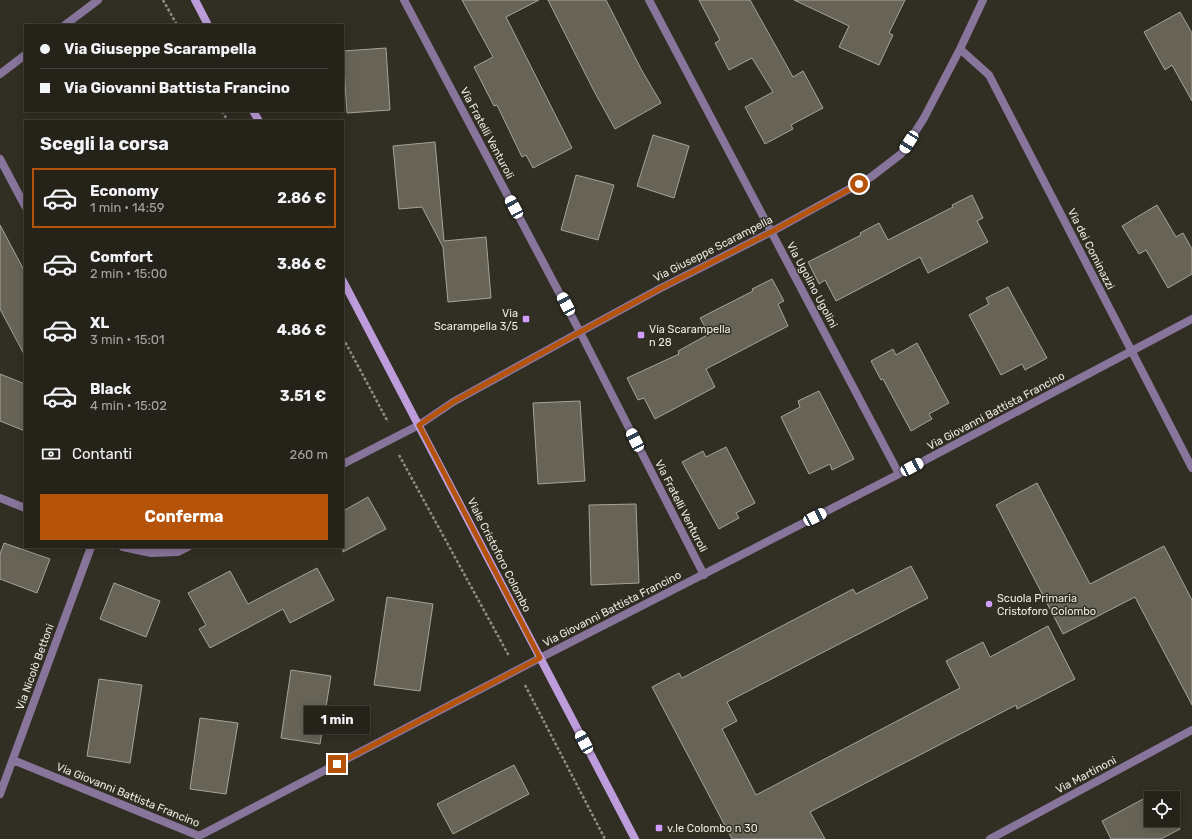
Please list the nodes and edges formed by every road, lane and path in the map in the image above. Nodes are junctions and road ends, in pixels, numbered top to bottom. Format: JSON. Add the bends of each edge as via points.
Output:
{"nodes":[{"id":1,"x":98,"y":0,"type":"edge"},
{"id":2,"x":164,"y":0,"type":"edge"},
{"id":3,"x":195,"y":0,"type":"edge"},
{"id":4,"x":404,"y":0,"type":"edge"},
{"id":5,"x":649,"y":0,"type":"edge"},
{"id":6,"x":982,"y":0,"type":"edge"},
{"id":7,"x":65,"y":24,"type":"edge"},
{"id":8,"x":176,"y":24,"type":"edge"},
{"id":9,"x":207,"y":24,"type":"edge"},
{"id":10,"x":960,"y":49,"type":"junction"},
{"id":11,"x":24,"y":56,"type":"edge"},
{"id":12,"x":0,"y":74,"type":"edge"},
{"id":13,"x":0,"y":159,"type":"edge"},
{"id":14,"x":24,"y":204,"type":"edge"},
{"id":15,"x":771,"y":232,"type":"junction"},
{"id":16,"x":344,"y":283,"type":"edge"},
{"id":17,"x":1192,"y":319,"type":"edge"},
{"id":18,"x":580,"y":332,"type":"junction"},
{"id":19,"x":344,"y":340,"type":"edge"},
{"id":20,"x":1132,"y":352,"type":"junction"},
{"id":21,"x":419,"y":425,"type":"junction"},
{"id":22,"x":394,"y":437,"type":"junction"},
{"id":23,"x":344,"y":463,"type":"edge"},
{"id":24,"x":1192,"y":468,"type":"edge"},
{"id":25,"x":899,"y":474,"type":"junction"},
{"id":26,"x":0,"y":498,"type":"edge"},
{"id":27,"x":24,"y":508,"type":"edge"},
{"id":28,"x":91,"y":548,"type":"edge"},
{"id":29,"x":128,"y":548,"type":"edge"},
{"id":30,"x":186,"y":548,"type":"edge"},
{"id":31,"x":704,"y":575,"type":"junction"},
{"id":32,"x":540,"y":658,"type":"junction"},
{"id":33,"x":518,"y":671,"type":"junction"},
{"id":34,"x":1192,"y":730,"type":"edge"},
{"id":35,"x":13,"y":760,"type":"junction"},
{"id":36,"x":0,"y":794,"type":"edge"},
{"id":37,"x":199,"y":838,"type":"edge"},
{"id":38,"x":604,"y":839,"type":"edge"},
{"id":39,"x":635,"y":839,"type":"edge"},
{"id":40,"x":990,"y":839,"type":"edge"}],
"edges":[{"from":1,"to":7,"type":"street"},
{"from":2,"to":8,"type":"path"},
{"from":3,"to":9,"type":"street"},
{"from":4,"to":18,"type":"street","name":"Via Fratelli Venturoli"},
{"from":5,"to":15,"type":"street","name":"Via Ugolino Ugolini"},
{"from":6,"to":10,"type":"street","name":"Via Giuseppe Scarampella"},
{"from":10,"to":15,"type":"street","name":"Via Giuseppe Scarampella","via":[[924,118],[901,154],[871,177]]},
{"from":10,"to":20,"type":"street","name":"Via dei Cominazzi","via":[[989,75]]},
{"from":11,"to":12,"type":"street"},
{"from":13,"to":14,"type":"street"},
{"from":15,"to":18,"type":"street","name":"Via Giuseppe Scarampella"},
{"from":15,"to":25,"type":"street","name":"Via Ugolino Ugolini"},
{"from":16,"to":21,"type":"street","name":"Viale Cristoforo Colombo"},
{"from":17,"to":20,"type":"street","name":"Via Giovanni Battista Francino"},
{"from":18,"to":21,"type":"street","name":"Via Giuseppe Scarampella","via":[[453,402]]},
{"from":18,"to":31,"type":"street","name":"Via Fratelli Venturoli"},
{"from":19,"to":22,"type":"path"},
{"from":20,"to":24,"type":"street","name":"Via dei Cominazzi"},
{"from":20,"to":25,"type":"street","name":"Via Giovanni Battista Francino"},
{"from":21,"to":22,"type":"street","name":"Via Giuseppe Scarampella"},
{"from":21,"to":32,"type":"street","name":"Viale Cristoforo Colombo"},
{"from":22,"to":23,"type":"street","name":"Via Giuseppe Scarampella"},
{"from":22,"to":33,"type":"path","via":[[400,456]]},
{"from":25,"to":31,"type":"street","name":"Via Giovanni Battista Francino"},
{"from":26,"to":27,"type":"street"},
{"from":28,"to":35,"type":"street","name":"Via Nicolò Bettoni"},
{"from":29,"to":30,"type":"street","via":[[151,553],[178,552]]},
{"from":31,"to":32,"type":"street","name":"Via Giovanni Battista Francino"},
{"from":32,"to":33,"type":"street","name":"Via Giovanni Battista Francino"},
{"from":32,"to":39,"type":"street","name":"Viale Cristoforo Colombo"},
{"from":33,"to":37,"type":"street","name":"Via Giovanni Battista Francino"},
{"from":33,"to":38,"type":"path"},
{"from":34,"to":40,"type":"street","name":"Via Martinoni"},
{"from":35,"to":36,"type":"street","name":"Via Nicolò Bettoni"},
{"from":35,"to":37,"type":"street","name":"Via Giovanni Battista Francino"}]}
